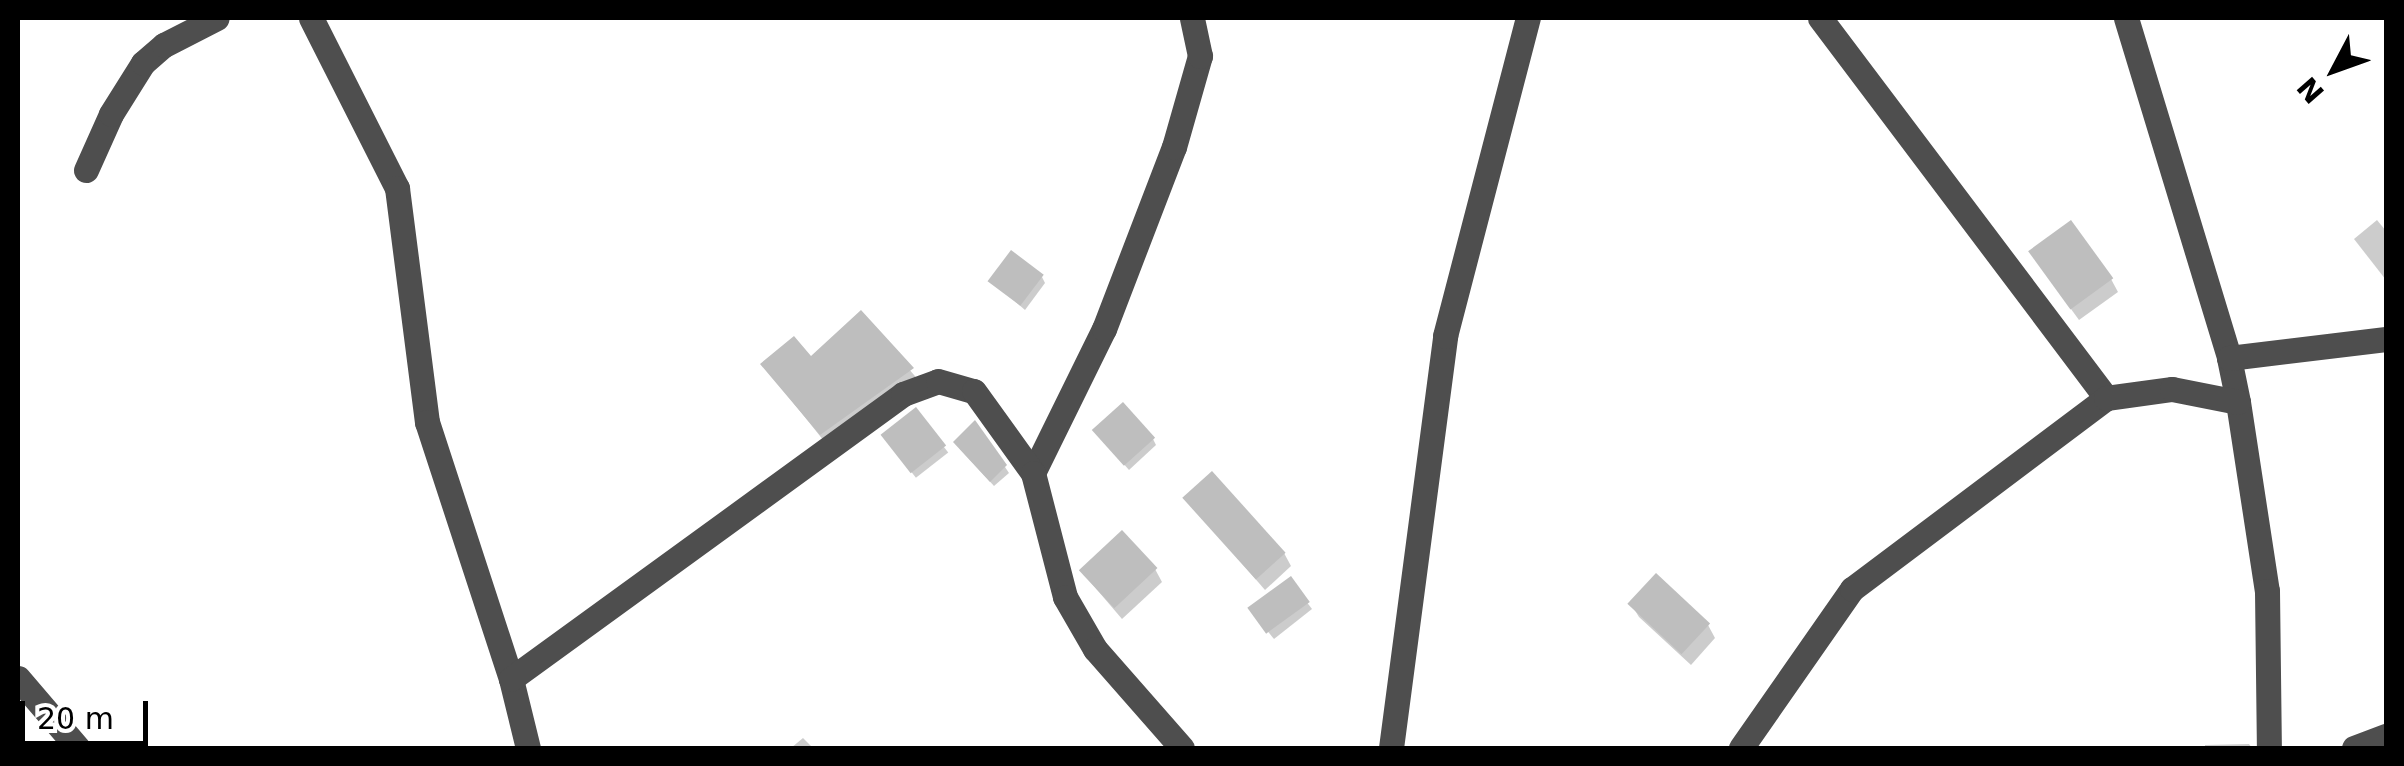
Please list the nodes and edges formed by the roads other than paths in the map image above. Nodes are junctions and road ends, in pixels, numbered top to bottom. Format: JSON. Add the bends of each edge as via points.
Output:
{"nodes":[{"id":1,"x":218,"y":18,"type":"edge"},
{"id":2,"x":311,"y":18,"type":"edge"},
{"id":3,"x":1192,"y":18,"type":"edge"},
{"id":4,"x":1528,"y":18,"type":"edge"},
{"id":5,"x":1820,"y":18,"type":"edge"},
{"id":6,"x":2126,"y":18,"type":"edge"},
{"id":7,"x":86,"y":170,"type":"dead end"},
{"id":8,"x":2386,"y":339,"type":"edge"},
{"id":9,"x":2229,"y":358,"type":"junction"},
{"id":10,"x":2106,"y":398,"type":"junction"},
{"id":11,"x":2238,"y":402,"type":"junction"},
{"id":12,"x":1033,"y":473,"type":"junction"},
{"id":13,"x":18,"y":678,"type":"edge"},
{"id":14,"x":510,"y":679,"type":"junction"},
{"id":15,"x":2386,"y":736,"type":"edge"},
{"id":16,"x":525,"y":747,"type":"edge"},
{"id":17,"x":78,"y":748,"type":"edge"},
{"id":18,"x":1182,"y":748,"type":"edge"},
{"id":19,"x":1391,"y":748,"type":"edge"},
{"id":20,"x":1741,"y":748,"type":"edge"},
{"id":21,"x":2269,"y":748,"type":"edge"},
{"id":22,"x":2354,"y":748,"type":"edge"}],
"edges":[{"from":1,"to":7,"type":"street","via":[[143,63]]},
{"from":2,"to":14,"type":"street","via":[[397,188],[427,422]]},
{"from":3,"to":12,"type":"street","via":[[1200,56],[1174,147],[1104,329]]},
{"from":4,"to":19,"type":"street","via":[[1445,336]]},
{"from":5,"to":10,"type":"street"},
{"from":6,"to":9,"type":"street"},
{"from":8,"to":9,"type":"street"},
{"from":9,"to":11,"type":"street"},
{"from":10,"to":11,"type":"street","via":[[2172,388]]},
{"from":10,"to":20,"type":"street","via":[[1852,589]]},
{"from":11,"to":21,"type":"street","via":[[2267,591]]},
{"from":12,"to":14,"type":"street","via":[[974,391],[938,381],[903,394]]},
{"from":12,"to":18,"type":"street","via":[[1065,597],[1095,649]]},
{"from":13,"to":17,"type":"street"},
{"from":14,"to":16,"type":"street"},
{"from":15,"to":22,"type":"street"}]}
